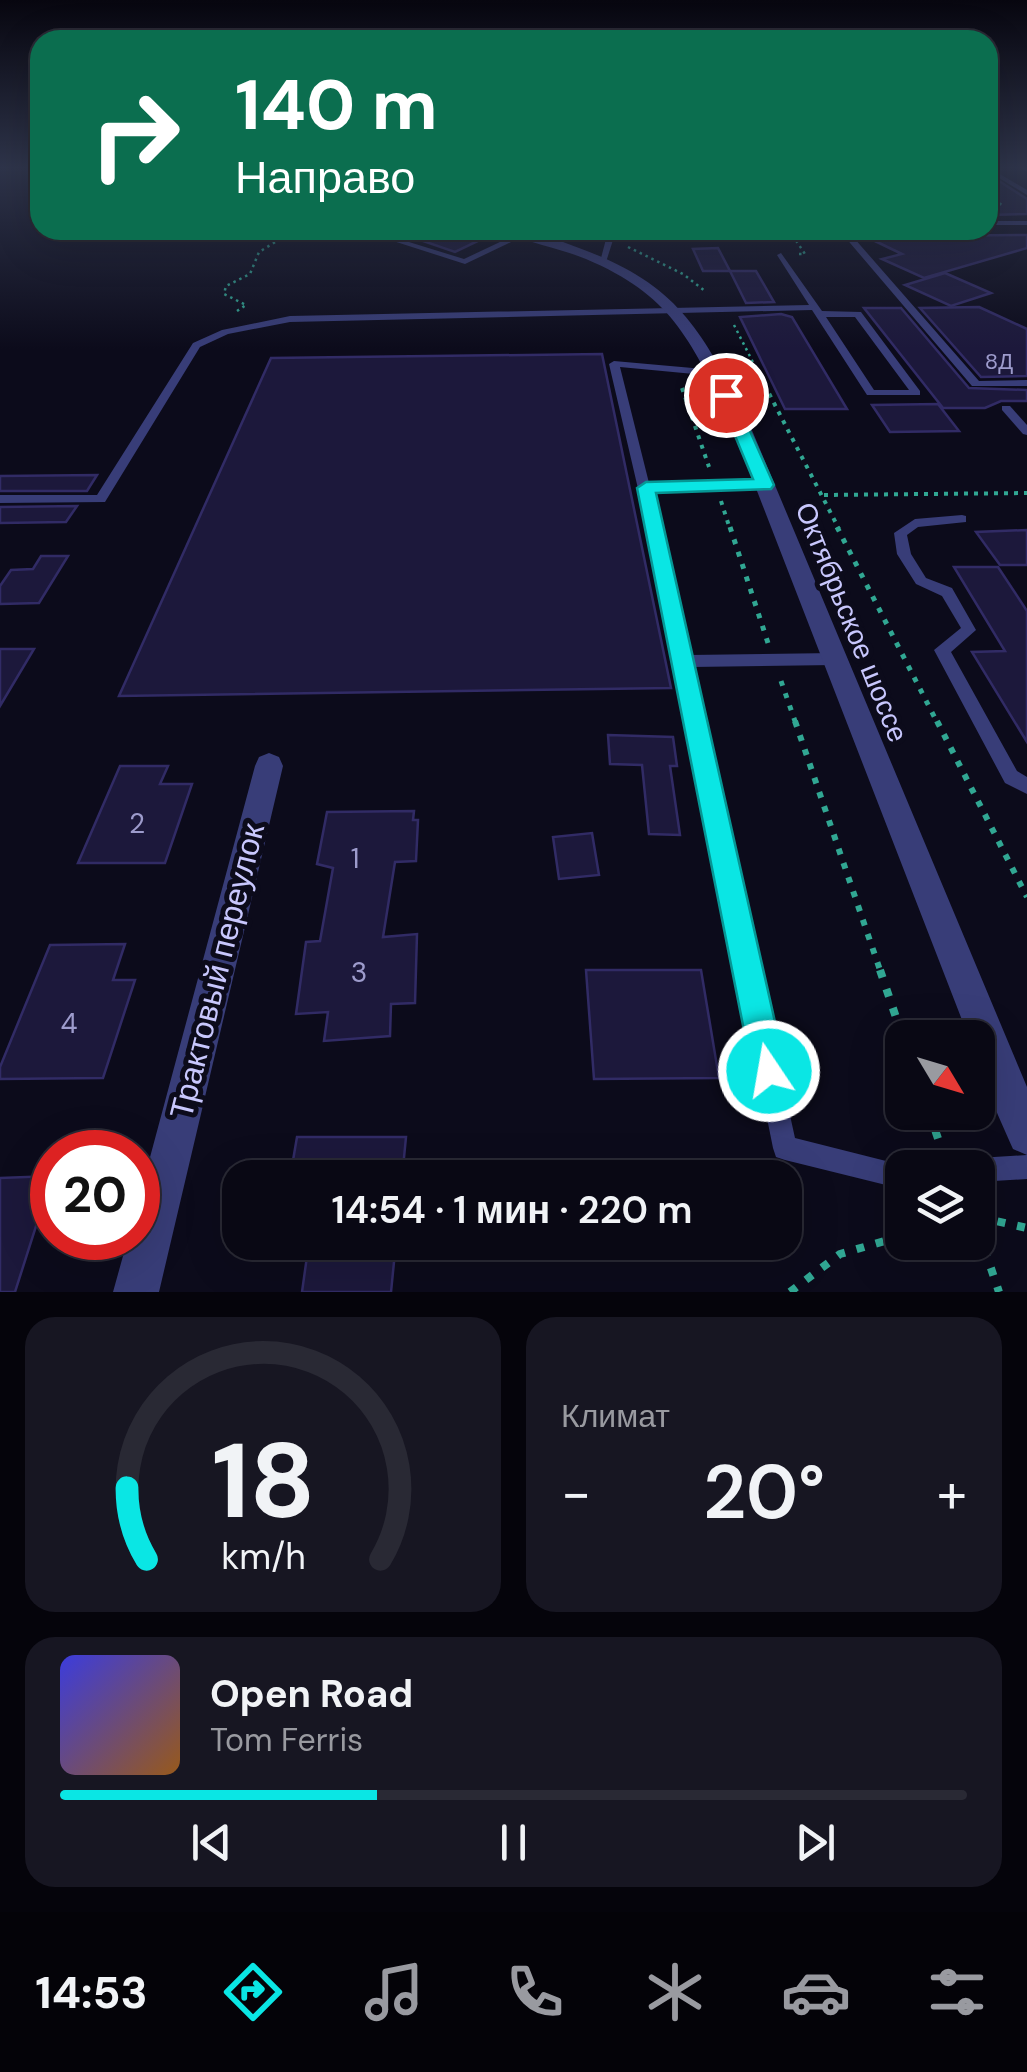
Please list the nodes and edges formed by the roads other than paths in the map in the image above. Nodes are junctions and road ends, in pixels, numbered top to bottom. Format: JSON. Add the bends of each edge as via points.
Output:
{"nodes":[{"id":1,"x":395,"y":240,"type":"edge"},
{"id":2,"x":504,"y":240,"type":"edge"},
{"id":3,"x":557,"y":240,"type":"edge"},
{"id":4,"x":613,"y":240,"type":"edge"},
{"id":5,"x":851,"y":240,"type":"edge"},
{"id":6,"x":606,"y":250,"type":"junction"},
{"id":7,"x":781,"y":255,"type":"dead end"},
{"id":8,"x":674,"y":309,"type":"junction"},
{"id":9,"x":817,"y":311,"type":"junction"},
{"id":10,"x":715,"y":374,"type":"junction"},
{"id":11,"x":1027,"y":383,"type":"edge"},
{"id":12,"x":1006,"y":408,"type":"dead end"},
{"id":13,"x":1027,"y":432,"type":"edge"},
{"id":14,"x":765,"y":485,"type":"junction"},
{"id":15,"x":646,"y":488,"type":"junction"},
{"id":16,"x":0,"y":499,"type":"edge"},
{"id":17,"x":962,"y":520,"type":"dead end"},
{"id":18,"x":835,"y":658,"type":"junction"},
{"id":19,"x":682,"y":660,"type":"junction"},
{"id":20,"x":269,"y":766,"type":"dead end"},
{"id":21,"x":1027,"y":786,"type":"edge"},
{"id":22,"x":1027,"y":1136,"type":"edge"},
{"id":23,"x":1027,"y":1167,"type":"edge"},
{"id":24,"x":995,"y":1169,"type":"edge"},
{"id":25,"x":885,"y":1173,"type":"edge"},
{"id":26,"x":136,"y":1292,"type":"edge"}],
"edges":[{"from":1,"to":2,"type":"lane","via":[[465,262]]},
{"from":3,"to":6,"type":"street","name":"Октябрьское шоссе"},
{"from":4,"to":6,"type":"lane"},
{"from":5,"to":11,"type":"lane","via":[[976,384]]},
{"from":6,"to":8,"type":"street","name":"Октябрьское шоссе"},
{"from":7,"to":9,"type":"lane"},
{"from":8,"to":9,"type":"lane"},
{"from":8,"to":10,"type":"street","name":"Октябрьское шоссе"},
{"from":8,"to":16,"type":"lane","via":[[290,319],[226,332],[196,345],[102,499]]},
{"from":9,"to":9,"type":"lane","via":[[858,314],[916,393],[871,393]]},
{"from":10,"to":14,"type":"street","name":"Октябрьское шоссе"},
{"from":10,"to":15,"type":"lane","via":[[614,364]]},
{"from":12,"to":13,"type":"lane"},
{"from":14,"to":15,"type":"lane"},
{"from":14,"to":18,"type":"street","name":"Октябрьское шоссе"},
{"from":15,"to":19,"type":"lane"},
{"from":17,"to":21,"type":"lane","via":[[914,522],[900,532],[904,554],[920,581],[947,592],[969,630],[942,650],[1011,778]]},
{"from":18,"to":19,"type":"lane"},
{"from":18,"to":22,"type":"street","name":"Октябрьское шоссе"},
{"from":19,"to":25,"type":"lane","via":[[785,1148]]},
{"from":20,"to":26,"type":"street","name":"Трактовый переулок"},
{"from":23,"to":24,"type":"lane"}]}
